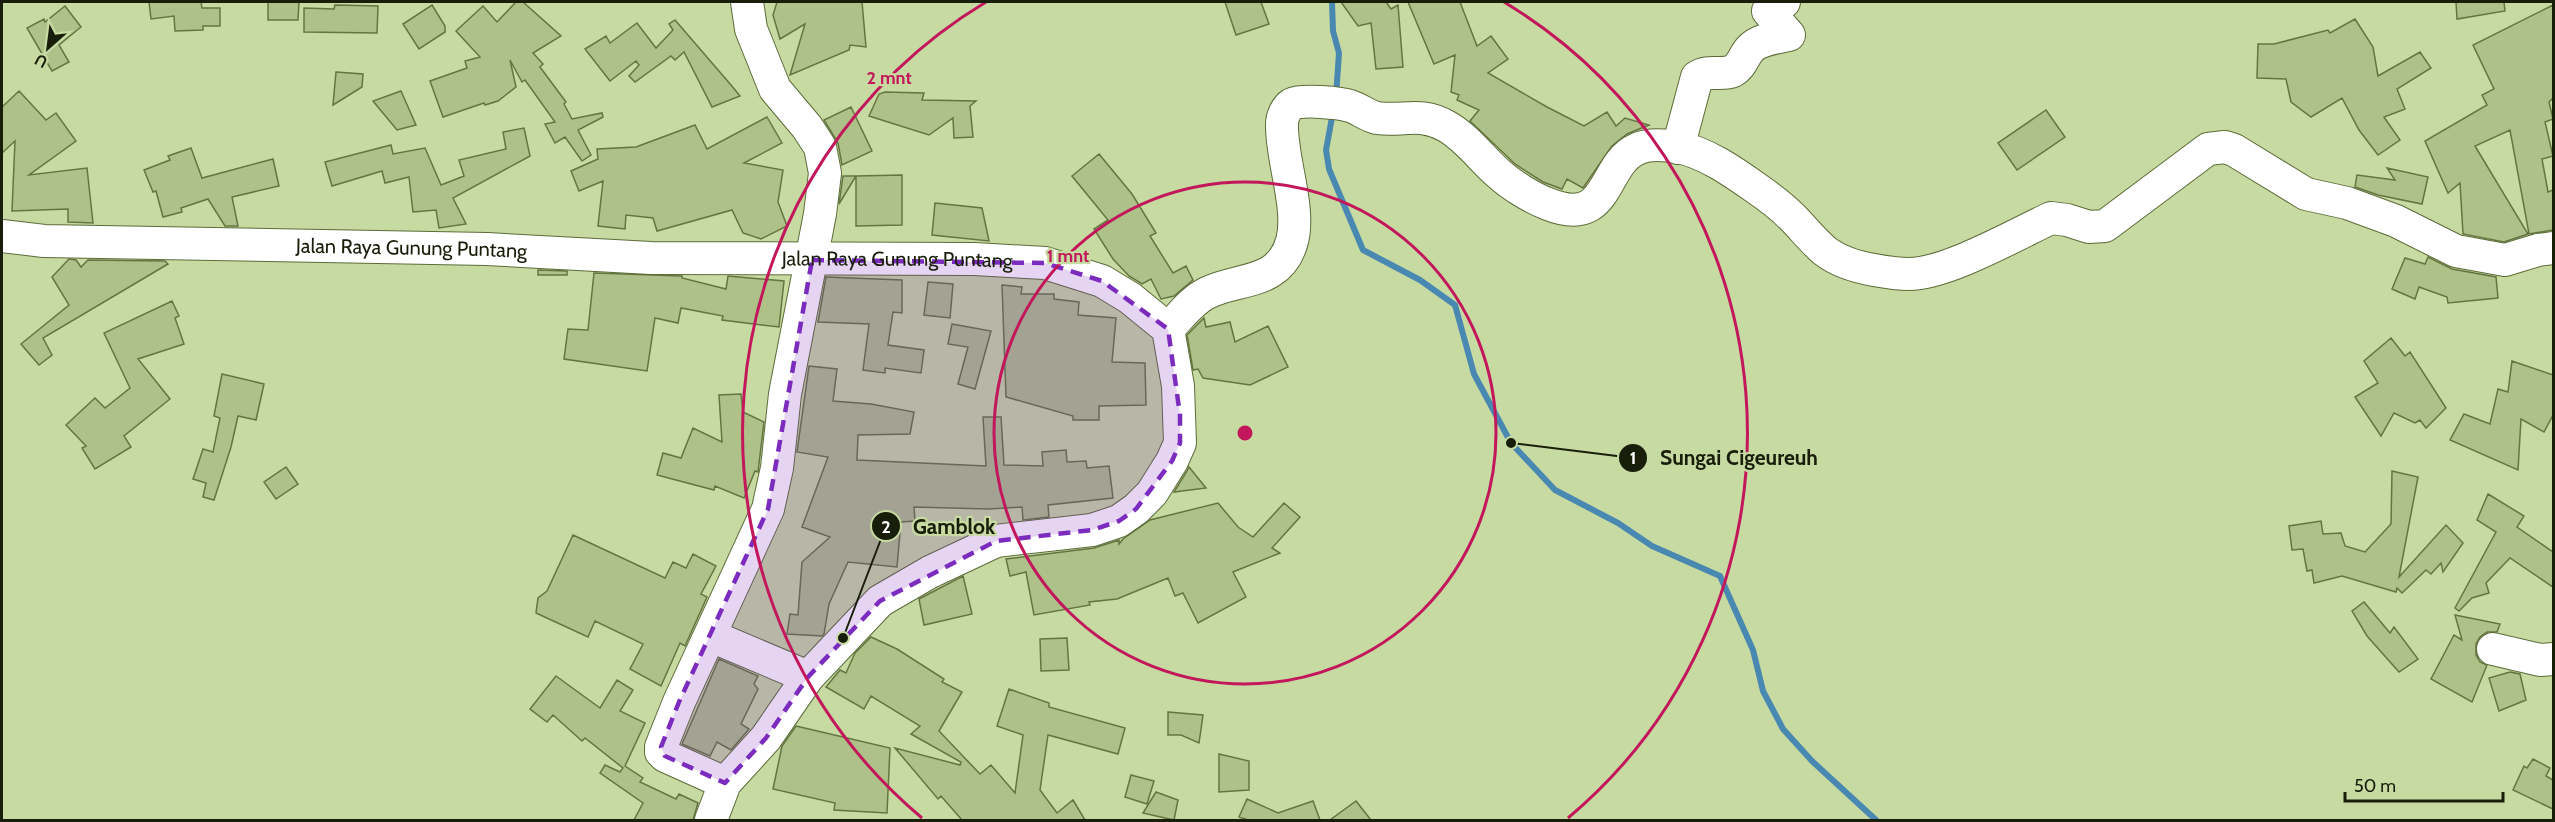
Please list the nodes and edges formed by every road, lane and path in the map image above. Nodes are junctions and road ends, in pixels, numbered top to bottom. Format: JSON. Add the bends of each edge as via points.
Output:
{"nodes":[{"id":1,"x":747,"y":2,"type":"edge"},
{"id":2,"x":1784,"y":2,"type":"edge"},
{"id":3,"x":1678,"y":147,"type":"junction"},
{"id":4,"x":2,"y":236,"type":"edge"},
{"id":5,"x":2553,"y":248,"type":"edge"},
{"id":6,"x":812,"y":260,"type":"junction"},
{"id":7,"x":1168,"y":329,"type":"junction"},
{"id":8,"x":711,"y":636,"type":"junction"},
{"id":9,"x":2493,"y":649,"type":"dead end"},
{"id":10,"x":2553,"y":659,"type":"edge"},
{"id":11,"x":808,"y":677,"type":"junction"},
{"id":12,"x":725,"y":783,"type":"junction"},
{"id":13,"x":711,"y":820,"type":"edge"}],
"edges":[{"from":1,"to":6,"type":"street","via":[[751,29],[775,89],[820,147],[825,173]]},
{"from":2,"to":3,"type":"street","via":[[1768,11],[1789,35],[1756,44],[1731,72],[1697,77]]},
{"from":3,"to":5,"type":"street","via":[[1701,154],[1738,175],[1773,200],[1840,260],[1885,272],[1910,274],[1943,267],[2051,218],[2089,227],[2105,226],[2178,169],[2216,147],[2234,150],[2306,194],[2347,203],[2396,221],[2456,251],[2505,260]]},
{"from":3,"to":7,"type":"street","via":[[1637,148],[1626,157],[1598,199],[1583,207],[1562,208],[1546,203],[1502,176],[1445,125],[1420,117],[1374,117],[1356,108],[1330,103],[1294,103],[1282,124],[1294,224],[1289,251],[1268,273],[1202,295]]},
{"from":4,"to":6,"type":"street","name":"Jalan Raya Gunung Puntang","via":[[44,241]]},
{"from":6,"to":7,"type":"street","name":"Jalan Raya Gunung Puntang","via":[[974,259],[1045,263],[1102,281]]},
{"from":6,"to":8,"type":"street","via":[[785,394],[768,509]]},
{"from":7,"to":11,"type":"street","via":[[1178,387],[1180,443],[1152,493],[1136,509],[1119,521],[1092,530],[996,541],[930,572],[880,601]]},
{"from":8,"to":11,"type":"street"},
{"from":8,"to":12,"type":"street","via":[[679,702],[661,752]]},
{"from":9,"to":10,"type":"street","via":[[2540,660]]},
{"from":11,"to":12,"type":"street","via":[[766,738]]},
{"from":12,"to":13,"type":"street"}]}
